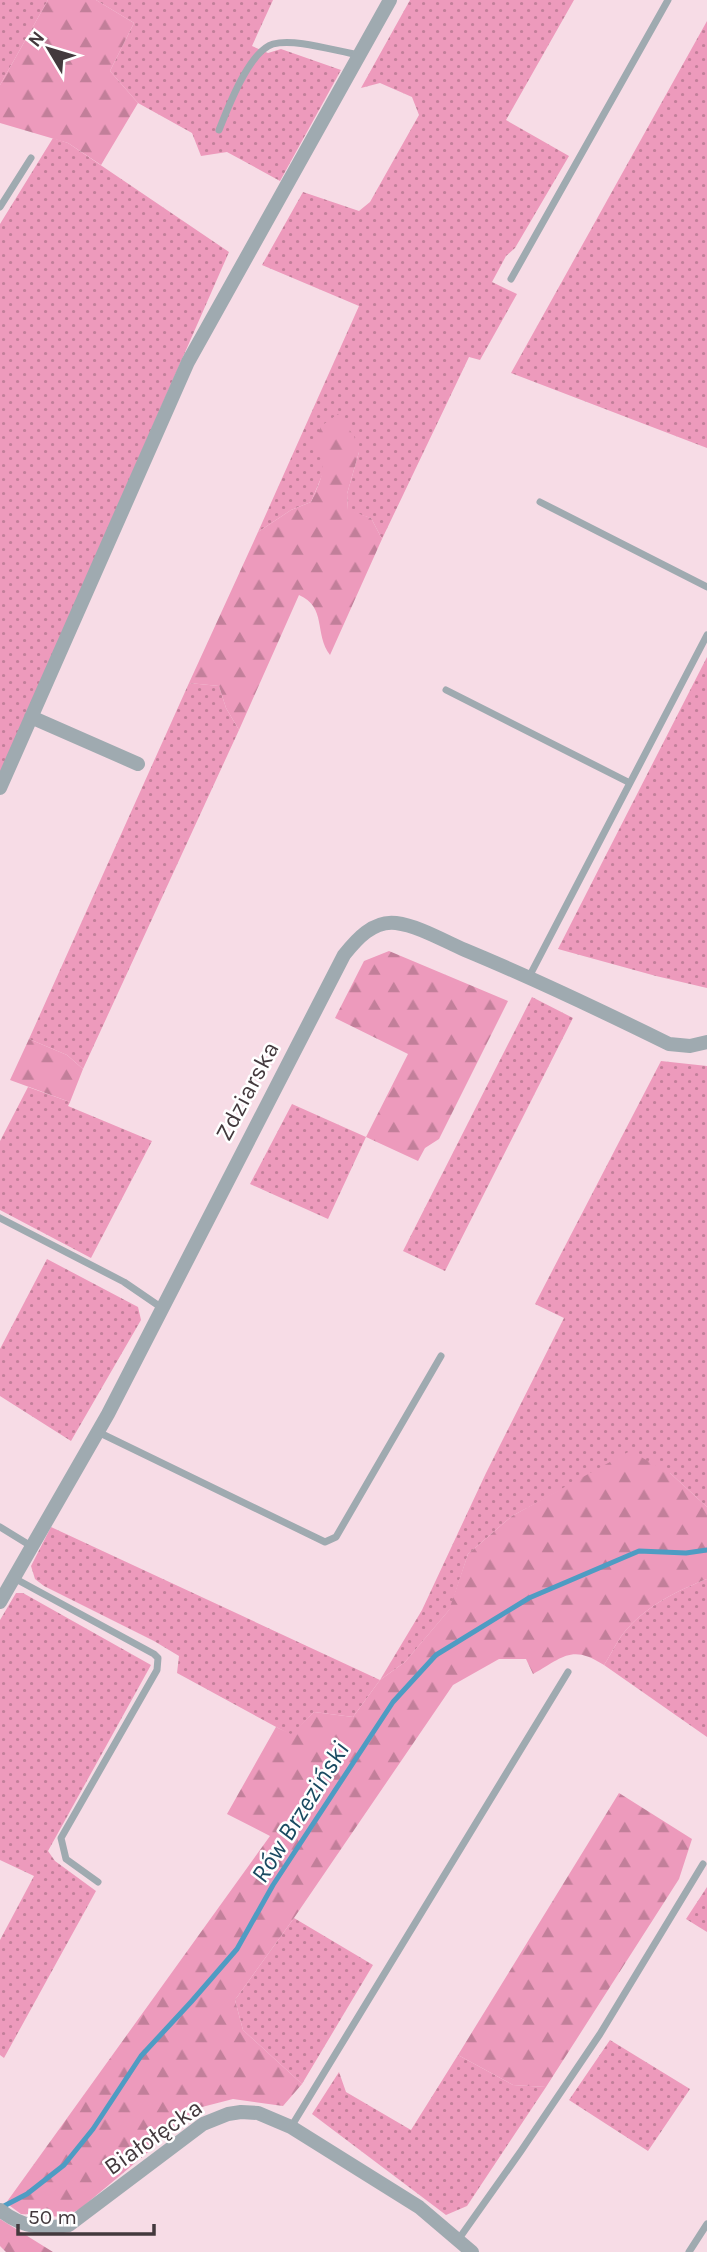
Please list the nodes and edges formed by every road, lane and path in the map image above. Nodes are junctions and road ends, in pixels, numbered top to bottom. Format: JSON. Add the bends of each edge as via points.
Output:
{"nodes":[{"id":1,"x":390,"y":0,"type":"edge"},
{"id":2,"x":668,"y":0,"type":"edge"},
{"id":3,"x":359,"y":55,"type":"junction"},
{"id":4,"x":219,"y":130,"type":"dead end"},
{"id":5,"x":31,"y":158,"type":"dead end"},
{"id":6,"x":0,"y":207,"type":"edge"},
{"id":7,"x":511,"y":279,"type":"dead end"},
{"id":8,"x":540,"y":502,"type":"dead end"},
{"id":9,"x":707,"y":587,"type":"edge"},
{"id":10,"x":707,"y":635,"type":"edge"},
{"id":11,"x":446,"y":690,"type":"dead end"},
{"id":12,"x":31,"y":717,"type":"junction"},
{"id":13,"x":138,"y":764,"type":"dead end"},
{"id":14,"x":630,"y":783,"type":"junction"},
{"id":15,"x":0,"y":788,"type":"edge"},
{"id":16,"x":530,"y":977,"type":"junction"},
{"id":17,"x":707,"y":1042,"type":"edge"},
{"id":18,"x":0,"y":1218,"type":"edge"},
{"id":19,"x":163,"y":1308,"type":"junction"},
{"id":20,"x":441,"y":1356,"type":"dead end"},
{"id":21,"x":97,"y":1432,"type":"junction"},
{"id":22,"x":0,"y":1527,"type":"edge"},
{"id":23,"x":31,"y":1546,"type":"junction"},
{"id":24,"x":14,"y":1578,"type":"junction"},
{"id":25,"x":0,"y":1602,"type":"edge"},
{"id":26,"x":568,"y":1671,"type":"dead end"},
{"id":27,"x":703,"y":1864,"type":"dead end"},
{"id":28,"x":98,"y":1882,"type":"dead end"},
{"id":29,"x":291,"y":2127,"type":"junction"},
{"id":30,"x":3,"y":2212,"type":"edge"},
{"id":31,"x":707,"y":2224,"type":"edge"},
{"id":32,"x":458,"y":2240,"type":"junction"},
{"id":33,"x":472,"y":2252,"type":"edge"},
{"id":34,"x":689,"y":2252,"type":"edge"}],
"edges":[{"from":1,"to":3,"type":"street"},
{"from":2,"to":7,"type":"lane"},
{"from":3,"to":4,"type":"lane","via":[[292,43],[271,45],[255,57]]},
{"from":3,"to":12,"type":"street","via":[[178,383]]},
{"from":5,"to":6,"type":"lane"},
{"from":8,"to":9,"type":"lane"},
{"from":10,"to":14,"type":"lane"},
{"from":11,"to":14,"type":"lane"},
{"from":12,"to":13,"type":"street"},
{"from":12,"to":15,"type":"street"},
{"from":14,"to":16,"type":"lane"},
{"from":16,"to":17,"type":"street","name":"Zdziarska","via":[[669,1044]]},
{"from":16,"to":19,"type":"street","name":"Zdziarska","via":[[395,922],[378,925],[358,937],[344,955]]},
{"from":18,"to":19,"type":"lane","via":[[124,1282]]},
{"from":19,"to":21,"type":"street","name":"Zdziarska"},
{"from":20,"to":21,"type":"lane","via":[[336,1537],[324,1542]]},
{"from":21,"to":23,"type":"street","name":"Zdziarska"},
{"from":22,"to":23,"type":"lane"},
{"from":23,"to":24,"type":"street","name":"Zdziarska"},
{"from":24,"to":25,"type":"street","name":"Zdziarska"},
{"from":24,"to":28,"type":"lane","via":[[158,1658],[157,1670],[61,1838],[66,1859]]},
{"from":26,"to":29,"type":"lane"},
{"from":27,"to":32,"type":"lane","via":[[600,2034]]},
{"from":29,"to":30,"type":"street","name":"Białołęcka","via":[[258,2113],[214,2118],[69,2225],[47,2229],[23,2225]]},
{"from":29,"to":32,"type":"street","name":"Białołęcka","via":[[419,2207]]},
{"from":31,"to":34,"type":"lane"},
{"from":32,"to":33,"type":"street","name":"Białołęcka"}]}
